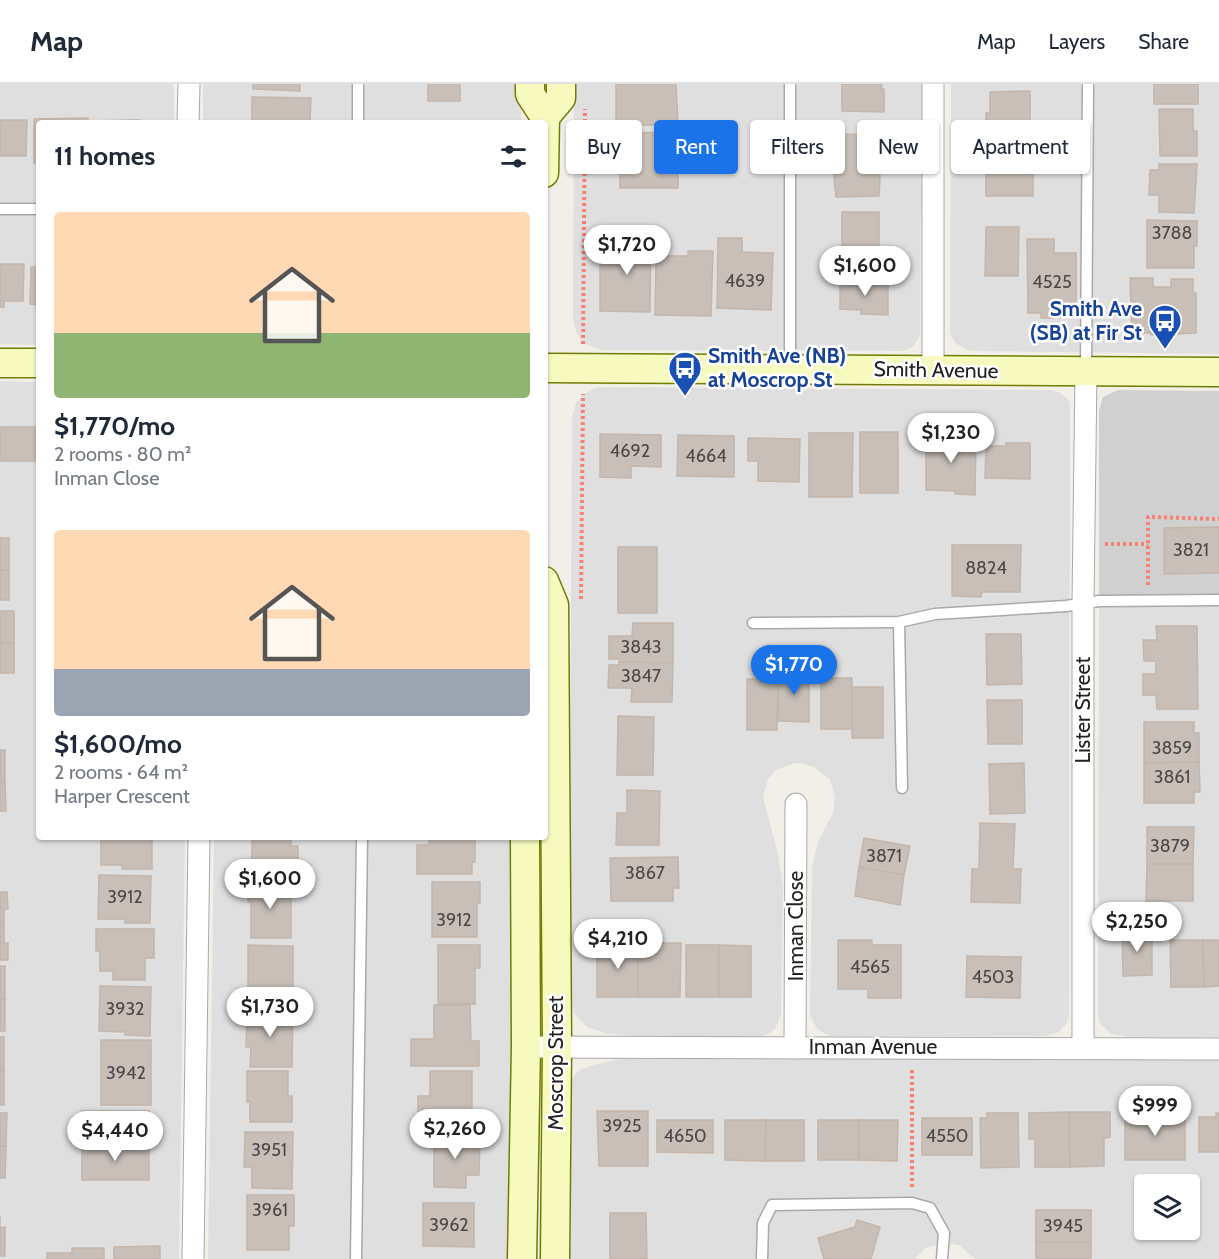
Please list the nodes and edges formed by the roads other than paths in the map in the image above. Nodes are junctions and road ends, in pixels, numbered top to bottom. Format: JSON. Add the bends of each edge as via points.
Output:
{"nodes":[{"id":1,"x":189,"y":84,"type":"edge"},
{"id":2,"x":358,"y":84,"type":"edge"},
{"id":3,"x":530,"y":84,"type":"edge"},
{"id":4,"x":561,"y":84,"type":"edge"},
{"id":5,"x":790,"y":84,"type":"edge"},
{"id":6,"x":933,"y":84,"type":"edge"},
{"id":7,"x":1088,"y":84,"type":"edge"},
{"id":8,"x":545,"y":117,"type":"junction"},
{"id":9,"x":189,"y":120,"type":"edge"},
{"id":10,"x":358,"y":120,"type":"edge"},
{"id":11,"x":545,"y":120,"type":"edge"},
{"id":12,"x":0,"y":209,"type":"edge"},
{"id":13,"x":36,"y":209,"type":"edge"},
{"id":14,"x":0,"y":363,"type":"edge"},
{"id":15,"x":36,"y":363,"type":"edge"},
{"id":16,"x":548,"y":368,"type":"edge"},
{"id":17,"x":790,"y":368,"type":"junction"},
{"id":18,"x":933,"y":370,"type":"junction"},
{"id":19,"x":1086,"y":371,"type":"junction"},
{"id":20,"x":1219,"y":372,"type":"edge"},
{"id":21,"x":548,"y":590,"type":"edge"},
{"id":22,"x":1219,"y":600,"type":"edge"},
{"id":23,"x":1083,"y":603,"type":"junction"},
{"id":24,"x":899,"y":622,"type":"junction"},
{"id":25,"x":753,"y":623,"type":"dead end"},
{"id":26,"x":902,"y":788,"type":"dead end"},
{"id":27,"x":796,"y":804,"type":"dead end"},
{"id":28,"x":199,"y":840,"type":"edge"},
{"id":29,"x":362,"y":840,"type":"edge"},
{"id":30,"x":525,"y":840,"type":"edge"},
{"id":31,"x":526,"y":1047,"type":"junction"},
{"id":32,"x":557,"y":1047,"type":"junction"},
{"id":33,"x":795,"y":1048,"type":"junction"},
{"id":34,"x":1083,"y":1048,"type":"junction"},
{"id":35,"x":1219,"y":1049,"type":"edge"},
{"id":36,"x":193,"y":1259,"type":"edge"},
{"id":37,"x":356,"y":1259,"type":"edge"},
{"id":38,"x":522,"y":1259,"type":"edge"},
{"id":39,"x":555,"y":1259,"type":"edge"},
{"id":40,"x":762,"y":1259,"type":"edge"},
{"id":41,"x":942,"y":1259,"type":"edge"}],
"edges":[{"from":1,"to":9,"type":"street"},
{"from":2,"to":10,"type":"lane"},
{"from":3,"to":8,"type":"street","via":[[530,94]]},
{"from":4,"to":8,"type":"street","via":[[561,98]]},
{"from":5,"to":17,"type":"lane"},
{"from":6,"to":18,"type":"street"},
{"from":7,"to":19,"type":"lane"},
{"from":8,"to":11,"type":"street"},
{"from":12,"to":13,"type":"lane"},
{"from":14,"to":15,"type":"street"},
{"from":16,"to":17,"type":"street","name":"Smith Avenue"},
{"from":17,"to":18,"type":"street","name":"Smith Avenue"},
{"from":18,"to":19,"type":"street","name":"Smith Avenue"},
{"from":19,"to":20,"type":"street","name":"Smith Avenue"},
{"from":19,"to":23,"type":"street","name":"Lister Street"},
{"from":21,"to":32,"type":"street","name":"Moscrop Street","via":[[554,605]]},
{"from":22,"to":23,"type":"lane"},
{"from":23,"to":24,"type":"lane","via":[[935,614]]},
{"from":23,"to":34,"type":"street","name":"Lister Street"},
{"from":24,"to":25,"type":"lane"},
{"from":24,"to":26,"type":"lane"},
{"from":27,"to":33,"type":"street","name":"Inman Close"},
{"from":28,"to":36,"type":"street"},
{"from":29,"to":37,"type":"lane"},
{"from":30,"to":31,"type":"street","name":"Moscrop Street"},
{"from":31,"to":32,"type":"street","name":"Inman Avenue"},
{"from":31,"to":38,"type":"street","name":"Moscrop Street"},
{"from":32,"to":33,"type":"street","name":"Inman Avenue"},
{"from":32,"to":39,"type":"street","name":"Moscrop Street"},
{"from":33,"to":34,"type":"street","name":"Inman Avenue"},
{"from":34,"to":35,"type":"street","name":"Inman Avenue"},
{"from":40,"to":41,"type":"lane","via":[[762,1223],[772,1205],[912,1203],[930,1208],[944,1233]]}]}
